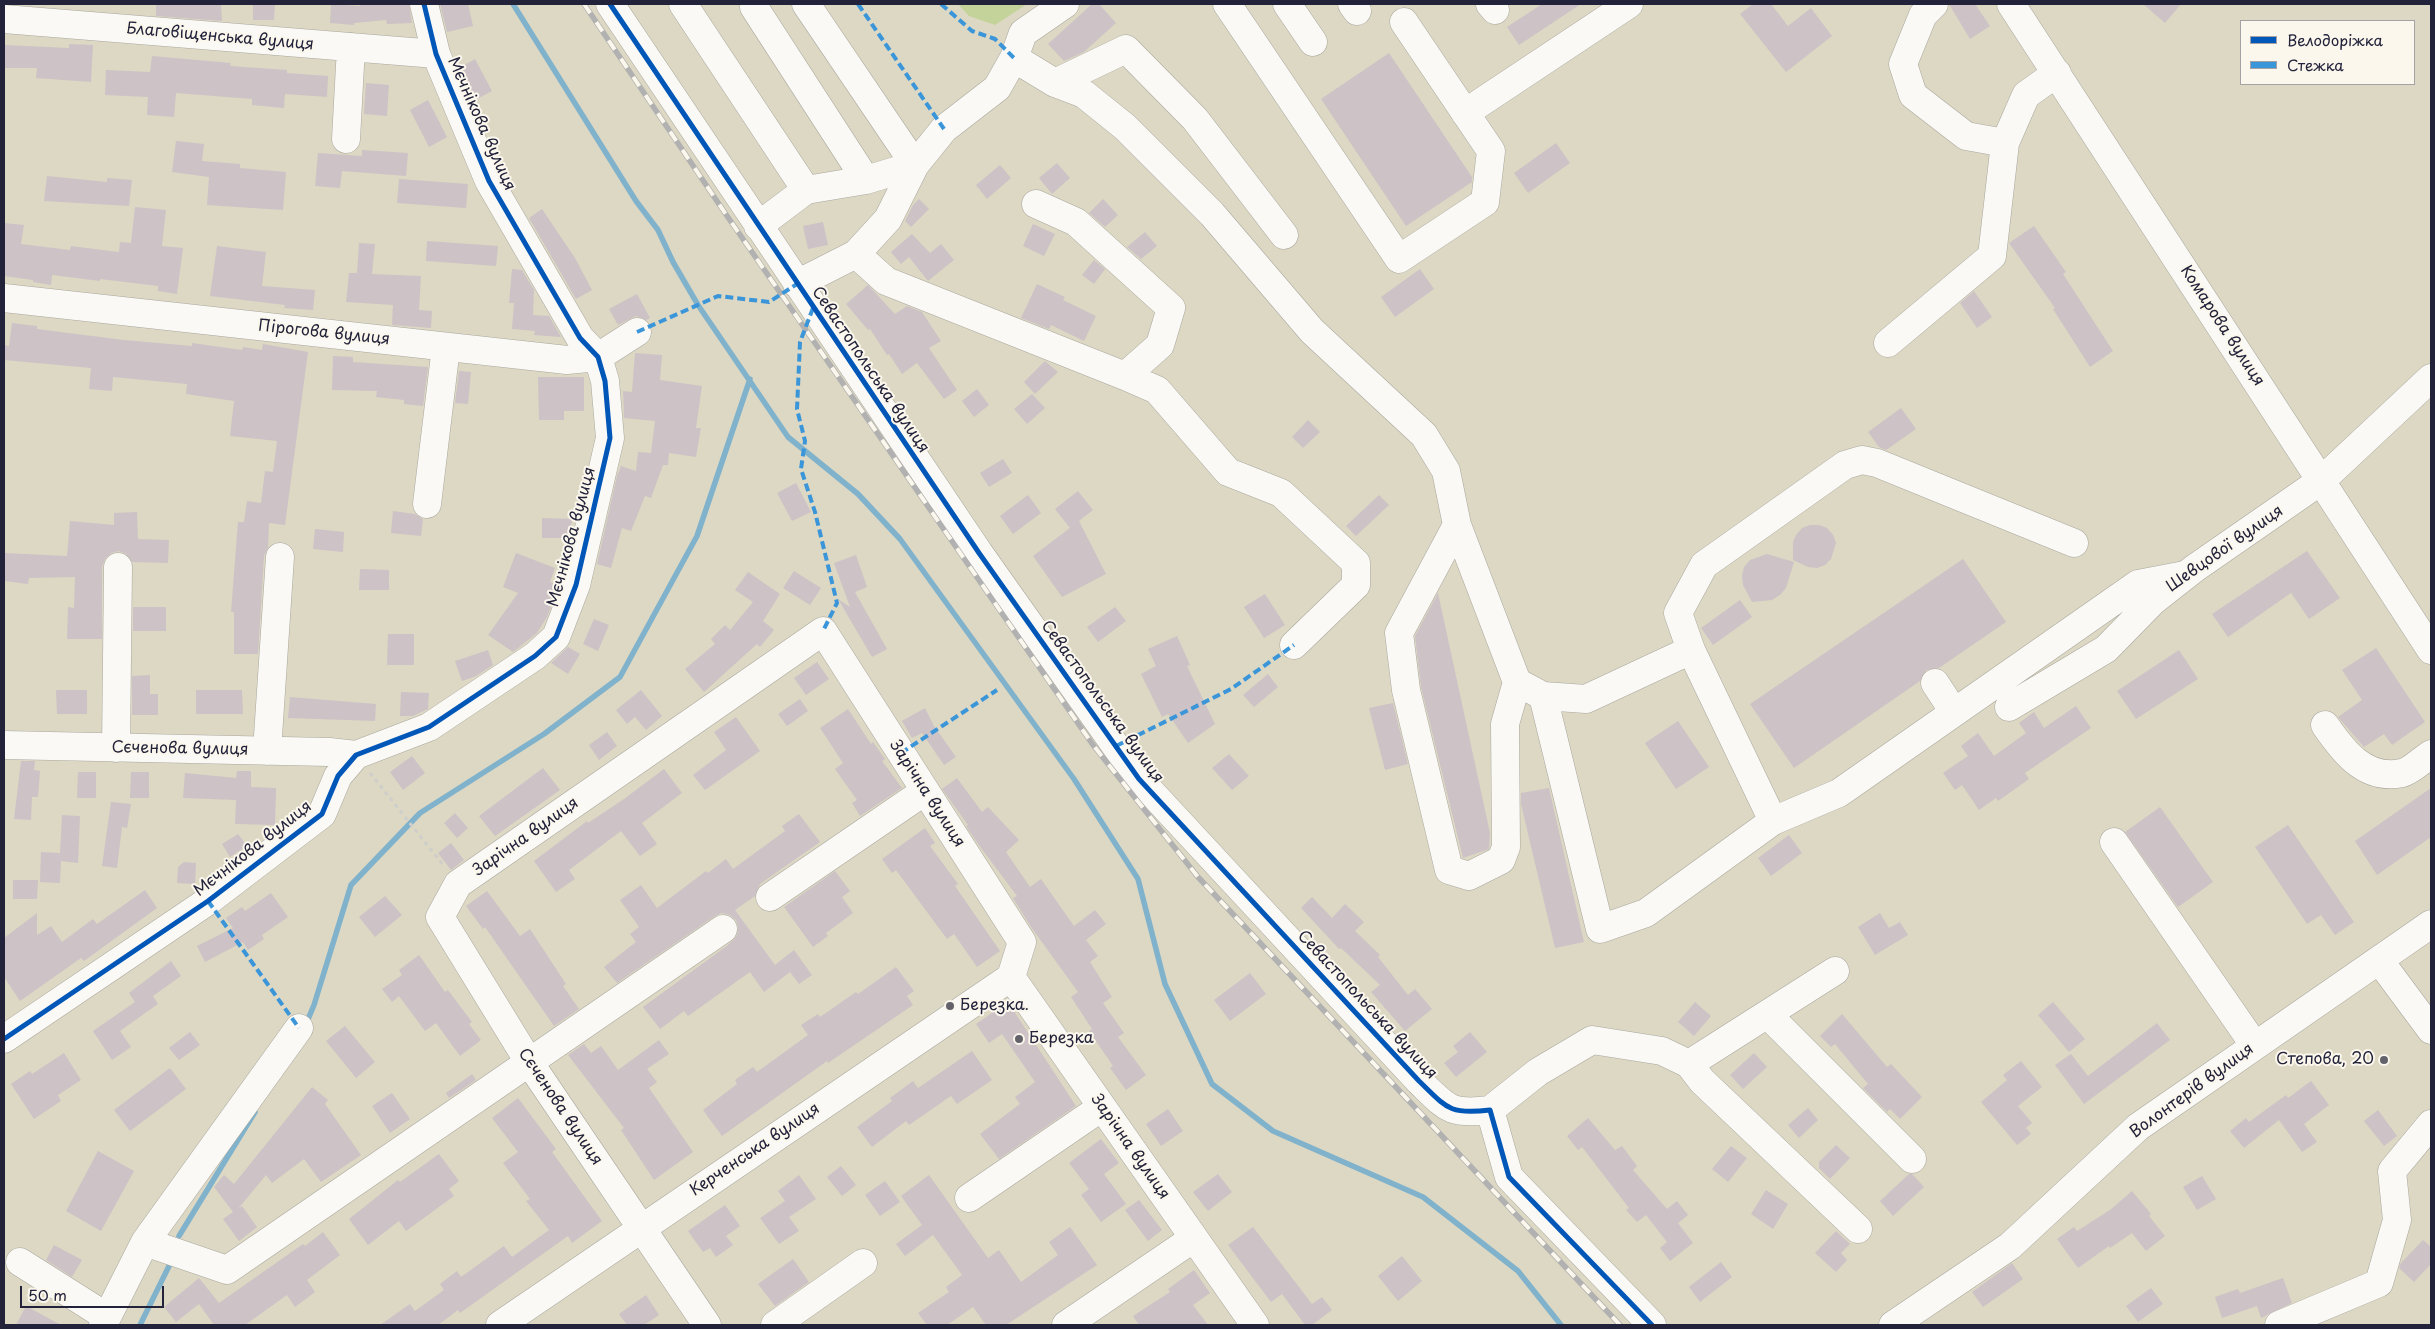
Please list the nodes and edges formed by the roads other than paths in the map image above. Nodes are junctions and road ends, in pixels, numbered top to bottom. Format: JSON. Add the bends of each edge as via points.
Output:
{"nodes":[{"id":1,"x":424,"y":4,"type":"edge"},
{"id":2,"x":610,"y":4,"type":"edge"},
{"id":3,"x":683,"y":4,"type":"edge"},
{"id":4,"x":806,"y":4,"type":"edge"},
{"id":5,"x":1065,"y":4,"type":"edge"},
{"id":6,"x":1227,"y":4,"type":"edge"},
{"id":7,"x":1287,"y":4,"type":"edge"},
{"id":8,"x":1629,"y":4,"type":"edge"},
{"id":9,"x":1934,"y":4,"type":"edge"},
{"id":10,"x":2011,"y":4,"type":"edge"},
{"id":11,"x":754,"y":7,"type":"dead end"},
{"id":12,"x":4,"y":20,"type":"edge"},
{"id":13,"x":1404,"y":22,"type":"dead end"},
{"id":14,"x":1313,"y":42,"type":"dead end"},
{"id":15,"x":350,"y":47,"type":"junction"},
{"id":16,"x":436,"y":54,"type":"junction"},
{"id":17,"x":1014,"y":58,"type":"junction"},
{"id":18,"x":2057,"y":72,"type":"junction"},
{"id":19,"x":1055,"y":83,"type":"junction"},
{"id":20,"x":1465,"y":113,"type":"junction"},
{"id":21,"x":346,"y":139,"type":"dead end"},
{"id":22,"x":2005,"y":143,"type":"junction"},
{"id":23,"x":915,"y":165,"type":"junction"},
{"id":24,"x":866,"y":180,"type":"junction"},
{"id":25,"x":806,"y":190,"type":"junction"},
{"id":26,"x":1036,"y":204,"type":"dead end"},
{"id":27,"x":758,"y":226,"type":"junction"},
{"id":28,"x":1284,"y":235,"type":"dead end"},
{"id":29,"x":856,"y":254,"type":"junction"},
{"id":30,"x":797,"y":284,"type":"junction"},
{"id":31,"x":4,"y":298,"type":"edge"},
{"id":32,"x":637,"y":332,"type":"dead end"},
{"id":33,"x":1888,"y":343,"type":"dead end"},
{"id":34,"x":446,"y":347,"type":"junction"},
{"id":35,"x":598,"y":357,"type":"junction"},
{"id":36,"x":1126,"y":376,"type":"junction"},
{"id":37,"x":2431,"y":378,"type":"edge"},
{"id":38,"x":2322,"y":480,"type":"junction"},
{"id":39,"x":427,"y":504,"type":"dead end"},
{"id":40,"x":1457,"y":525,"type":"junction"},
{"id":41,"x":2074,"y":543,"type":"dead end"},
{"id":42,"x":280,"y":557,"type":"dead end"},
{"id":43,"x":118,"y":567,"type":"dead end"},
{"id":44,"x":2185,"y":575,"type":"junction"},
{"id":45,"x":1294,"y":645,"type":"dead end"},
{"id":46,"x":1691,"y":650,"type":"junction"},
{"id":47,"x":2431,"y":650,"type":"edge"},
{"id":48,"x":1516,"y":682,"type":"junction"},
{"id":49,"x":1935,"y":683,"type":"dead end"},
{"id":50,"x":1543,"y":696,"type":"junction"},
{"id":51,"x":2009,"y":707,"type":"dead end"},
{"id":52,"x":1954,"y":712,"type":"junction"},
{"id":53,"x":2325,"y":725,"type":"dead end"},
{"id":54,"x":4,"y":745,"type":"edge"},
{"id":55,"x":116,"y":748,"type":"junction"},
{"id":56,"x":267,"y":751,"type":"junction"},
{"id":57,"x":2431,"y":754,"type":"edge"},
{"id":58,"x":356,"y":755,"type":"junction"},
{"id":59,"x":925,"y":791,"type":"junction"},
{"id":60,"x":1773,"y":821,"type":"junction"},
{"id":61,"x":2114,"y":842,"type":"dead end"},
{"id":62,"x":458,"y":884,"type":"joint"},
{"id":63,"x":770,"y":897,"type":"dead end"},
{"id":64,"x":2431,"y":924,"type":"edge"},
{"id":65,"x":723,"y":929,"type":"dead end"},
{"id":66,"x":2379,"y":960,"type":"junction"},
{"id":67,"x":1835,"y":971,"type":"dead end"},
{"id":68,"x":1011,"y":977,"type":"junction"},
{"id":69,"x":1768,"y":1015,"type":"junction"},
{"id":70,"x":299,"y":1028,"type":"dead end"},
{"id":71,"x":2431,"y":1030,"type":"edge"},
{"id":72,"x":4,"y":1039,"type":"edge"},
{"id":73,"x":2255,"y":1046,"type":"junction"},
{"id":74,"x":530,"y":1062,"type":"junction"},
{"id":75,"x":1688,"y":1064,"type":"junction"},
{"id":76,"x":1102,"y":1107,"type":"junction"},
{"id":77,"x":1490,"y":1110,"type":"junction"},
{"id":78,"x":2431,"y":1124,"type":"edge"},
{"id":79,"x":1912,"y":1159,"type":"dead end"},
{"id":80,"x":969,"y":1198,"type":"dead end"},
{"id":81,"x":641,"y":1228,"type":"junction"},
{"id":82,"x":1858,"y":1229,"type":"dead end"},
{"id":83,"x":1194,"y":1238,"type":"junction"},
{"id":84,"x":145,"y":1242,"type":"junction"},
{"id":85,"x":20,"y":1262,"type":"dead end"},
{"id":86,"x":863,"y":1264,"type":"dead end"},
{"id":87,"x":105,"y":1321,"type":"edge"},
{"id":88,"x":500,"y":1325,"type":"edge"},
{"id":89,"x":707,"y":1325,"type":"edge"},
{"id":90,"x":775,"y":1325,"type":"edge"},
{"id":91,"x":1066,"y":1325,"type":"edge"},
{"id":92,"x":1255,"y":1325,"type":"edge"},
{"id":93,"x":1652,"y":1325,"type":"edge"},
{"id":94,"x":1893,"y":1325,"type":"edge"},
{"id":95,"x":2279,"y":1325,"type":"edge"}],
"edges":[{"from":1,"to":16,"type":"street","name":"Мєчнікова вулиця"},
{"from":2,"to":27,"type":"street","name":"Севастопольська вулиця"},
{"from":3,"to":25,"type":"street"},
{"from":4,"to":23,"type":"street"},
{"from":5,"to":17,"type":"street","via":[[1023,33]]},
{"from":6,"to":20,"type":"street","via":[[1399,259],[1485,202],[1491,151]]},
{"from":7,"to":14,"type":"street"},
{"from":8,"to":20,"type":"street"},
{"from":9,"to":22,"type":"street","via":[[1923,15],[1904,64],[1913,95],[1966,136]]},
{"from":10,"to":18,"type":"street","name":"Комарова вулиця"},
{"from":11,"to":24,"type":"street"},
{"from":12,"to":15,"type":"street","name":"Благовіщенська вулиця"},
{"from":13,"to":20,"type":"street"},
{"from":15,"to":16,"type":"street","name":"Благовіщенська вулиця"},
{"from":15,"to":21,"type":"street"},
{"from":16,"to":35,"type":"street","name":"Мєчнікова вулиця","via":[[489,181],[580,338]]},
{"from":17,"to":19,"type":"street"},
{"from":17,"to":23,"type":"street","via":[[997,88],[944,129]]},
{"from":18,"to":22,"type":"street","via":[[2026,95]]},
{"from":18,"to":38,"type":"street","name":"Комарова вулиця"},
{"from":19,"to":28,"type":"street","via":[[1126,49],[1195,118]]},
{"from":19,"to":40,"type":"street","via":[[1084,94],[1124,127],[1212,214],[1312,331],[1424,435],[1446,471]]},
{"from":22,"to":33,"type":"street","via":[[1992,256]]},
{"from":23,"to":24,"type":"street"},
{"from":23,"to":29,"type":"street","via":[[888,219]]},
{"from":24,"to":25,"type":"street"},
{"from":25,"to":27,"type":"street"},
{"from":26,"to":36,"type":"street","via":[[1076,222],[1171,308],[1160,344]]},
{"from":27,"to":30,"type":"street","name":"Севастопольська вулиця"},
{"from":29,"to":30,"type":"street"},
{"from":29,"to":36,"type":"street","via":[[886,281]]},
{"from":30,"to":77,"type":"street","name":"Севастопольська вулиця","via":[[979,553],[1140,779],[1430,1092],[1448,1108],[1465,1113]]},
{"from":31,"to":34,"type":"street","name":"Пірогова вулиця"},
{"from":32,"to":35,"type":"street","name":"Пірогова вулиця"},
{"from":34,"to":35,"type":"street","name":"Пірогова вулиця","via":[[567,360]]},
{"from":34,"to":39,"type":"street"},
{"from":35,"to":58,"type":"street","name":"Мєчнікова вулиця","via":[[605,381],[610,438],[576,585],[556,637],[536,656],[429,727]]},
{"from":36,"to":45,"type":"street","via":[[1157,390],[1228,472],[1281,493],[1356,564],[1356,585]]},
{"from":37,"to":38,"type":"street","name":"Шевцової вулиця"},
{"from":38,"to":44,"type":"street","name":"Шевцової вулиця"},
{"from":38,"to":47,"type":"street","name":"Комарова вулиця"},
{"from":40,"to":48,"type":"street"},
{"from":40,"to":48,"type":"street","via":[[1399,633],[1406,690],[1449,870],[1469,876],[1501,860],[1506,847],[1505,724]]},
{"from":41,"to":46,"type":"street","via":[[1877,463],[1862,460],[1846,465],[1704,565],[1678,613]]},
{"from":42,"to":56,"type":"street"},
{"from":43,"to":55,"type":"street"},
{"from":44,"to":51,"type":"street","name":"Шевцової вулиця","via":[[2153,601],[2106,649]]},
{"from":44,"to":52,"type":"street","via":[[2138,584]]},
{"from":46,"to":50,"type":"street","via":[[1586,699]]},
{"from":46,"to":60,"type":"street"},
{"from":48,"to":50,"type":"street"},
{"from":49,"to":52,"type":"street"},
{"from":50,"to":60,"type":"street","via":[[1600,929],[1646,913]]},
{"from":52,"to":60,"type":"street","via":[[1839,793]]},
{"from":53,"to":57,"type":"street","via":[[2346,755],[2373,772],[2403,773]]},
{"from":54,"to":55,"type":"street","name":"Сєченова вулиця"},
{"from":55,"to":56,"type":"street","name":"Сєченова вулиця"},
{"from":56,"to":58,"type":"street","name":"Сєченова вулиця"},
{"from":58,"to":72,"type":"street","name":"Мєчнікова вулиця","via":[[338,776],[322,814],[208,901]]},
{"from":59,"to":62,"type":"street","name":"Зарічна вулиця","via":[[823,631]]},
{"from":59,"to":63,"type":"street"},
{"from":59,"to":68,"type":"street","name":"Зарічна вулиця","via":[[1022,942]]},
{"from":61,"to":73,"type":"street"},
{"from":62,"to":74,"type":"street","name":"Сєченова вулиця","via":[[440,917]]},
{"from":64,"to":66,"type":"street","name":"Волонтерів вулиця"},
{"from":65,"to":74,"type":"street"},
{"from":66,"to":71,"type":"street"},
{"from":66,"to":73,"type":"street","name":"Волонтерів вулиця"},
{"from":67,"to":69,"type":"street"},
{"from":68,"to":76,"type":"street","name":"Зарічна вулиця"},
{"from":68,"to":81,"type":"street","name":"Керченська вулиця"},
{"from":69,"to":75,"type":"street"},
{"from":69,"to":79,"type":"street"},
{"from":70,"to":84,"type":"street"},
{"from":73,"to":94,"type":"street","name":"Волонтерів вулиця","via":[[2138,1126],[2010,1246]]},
{"from":74,"to":81,"type":"street","name":"Сєченова вулиця"},
{"from":74,"to":84,"type":"street","via":[[227,1270]]},
{"from":75,"to":77,"type":"street","via":[[1662,1051],[1592,1040],[1538,1072]]},
{"from":75,"to":82,"type":"street"},
{"from":76,"to":80,"type":"street"},
{"from":76,"to":83,"type":"street","name":"Зарічна вулиця"},
{"from":77,"to":93,"type":"street","via":[[1509,1177]]},
{"from":78,"to":95,"type":"street","via":[[2392,1171],[2397,1220],[2379,1283]]},
{"from":81,"to":88,"type":"street","name":"Керченська вулиця"},
{"from":81,"to":89,"type":"street","name":"Сєченова вулиця"},
{"from":83,"to":91,"type":"street"},
{"from":83,"to":92,"type":"street","name":"Зарічна вулиця"},
{"from":84,"to":87,"type":"street"},
{"from":85,"to":87,"type":"street"},
{"from":86,"to":90,"type":"street"}]}
